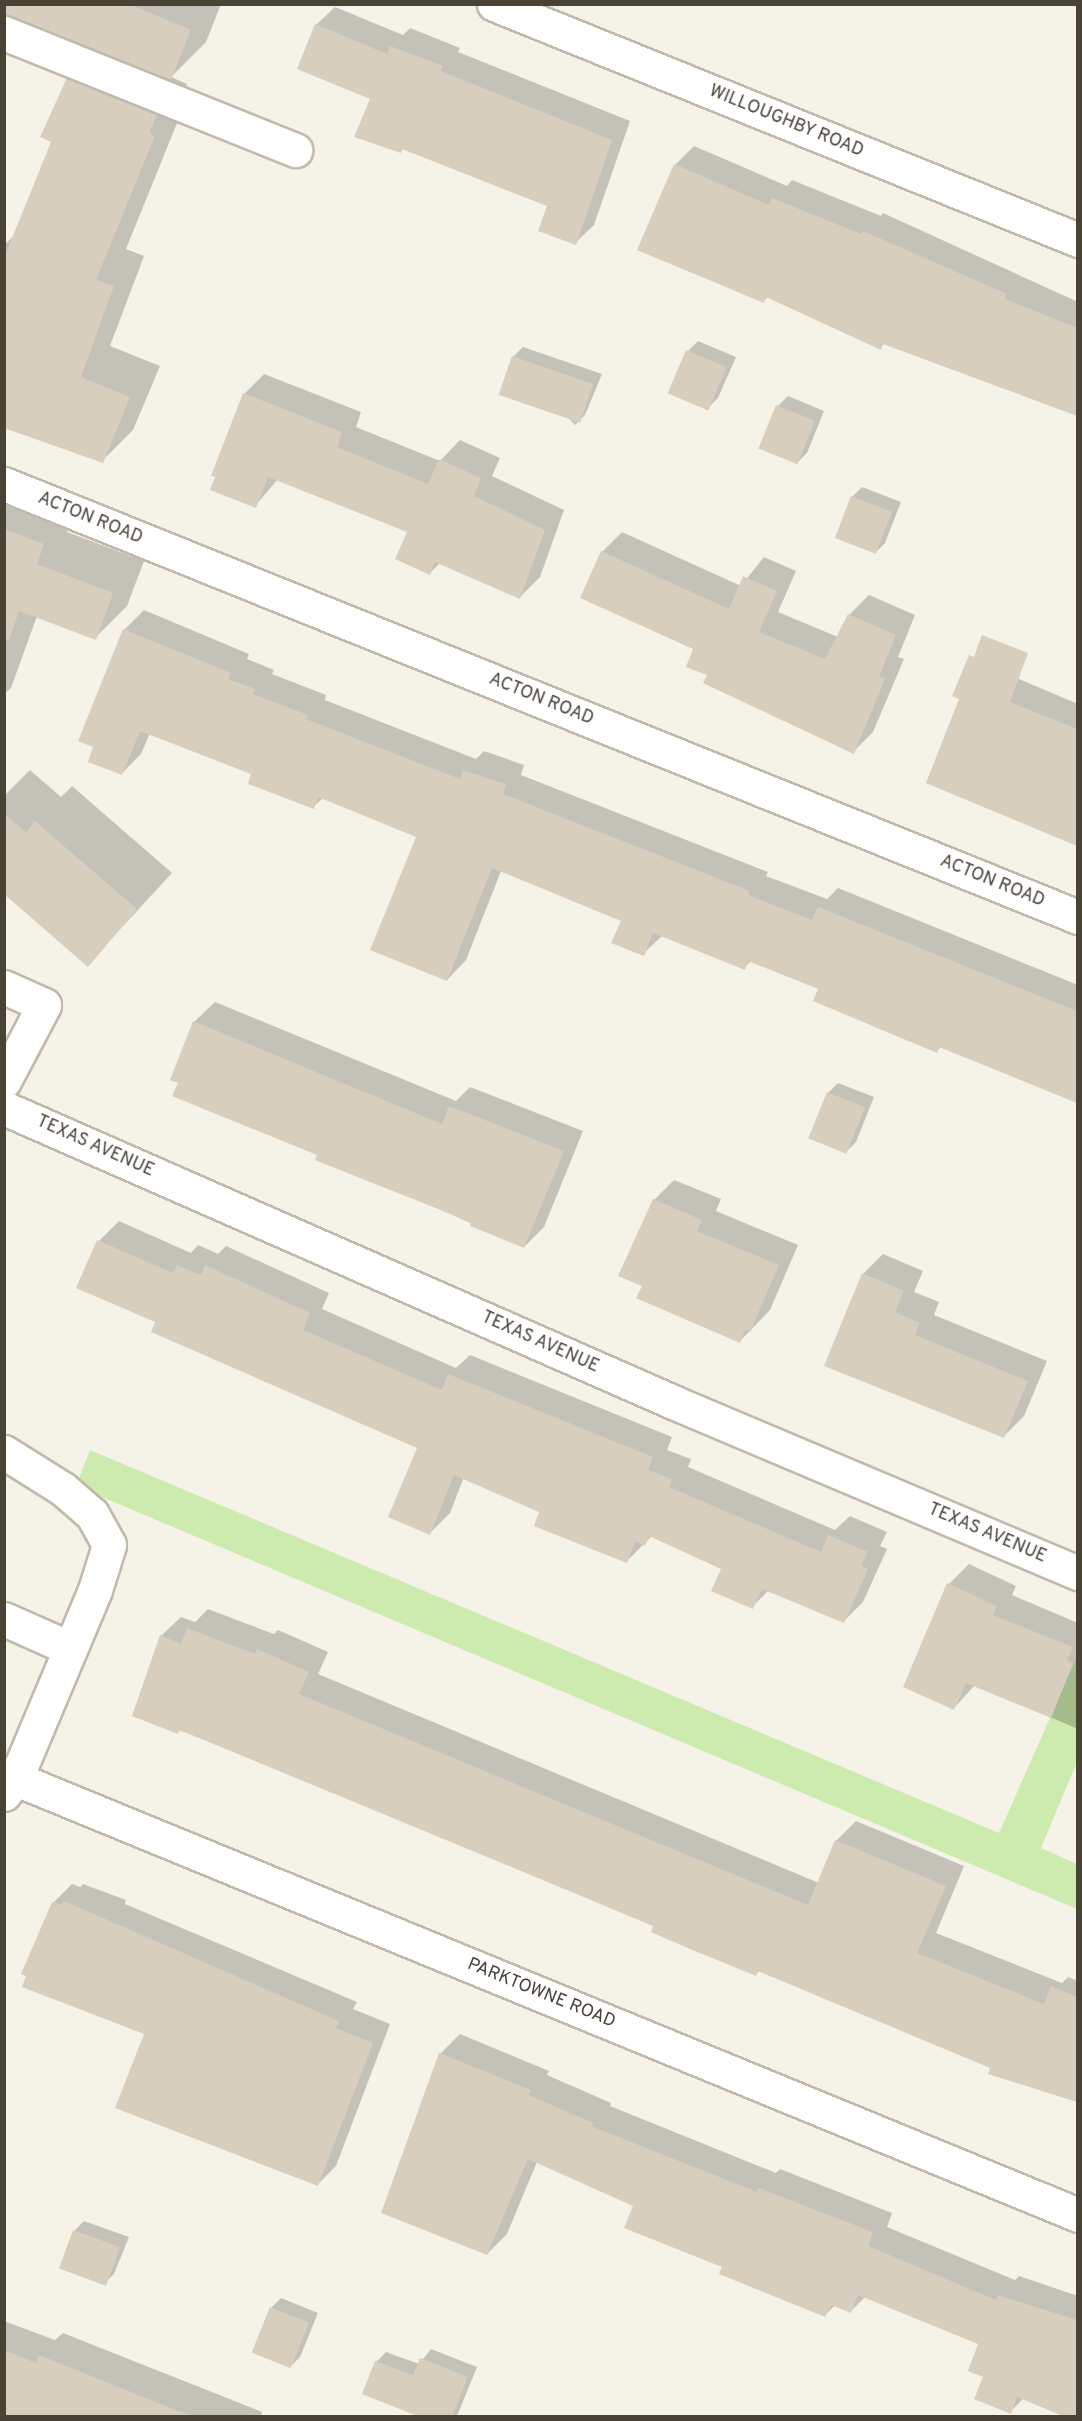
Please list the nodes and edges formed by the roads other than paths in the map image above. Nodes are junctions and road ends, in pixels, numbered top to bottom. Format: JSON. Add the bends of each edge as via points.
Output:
{"nodes":[{"id":1,"x":494,"y":4,"type":"edge"},
{"id":2,"x":4,"y":33,"type":"edge"},
{"id":3,"x":295,"y":150,"type":"dead end"},
{"id":4,"x":1077,"y":240,"type":"edge"},
{"id":5,"x":4,"y":484,"type":"edge"},
{"id":6,"x":1077,"y":917,"type":"edge"},
{"id":7,"x":4,"y":987,"type":"edge"},
{"id":8,"x":4,"y":1082,"type":"edge"},
{"id":9,"x":4,"y":1108,"type":"edge"},
{"id":10,"x":4,"y":1452,"type":"edge"},
{"id":11,"x":1077,"y":1573,"type":"edge"},
{"id":12,"x":4,"y":1619,"type":"edge"},
{"id":13,"x":69,"y":1648,"type":"junction"},
{"id":14,"x":8,"y":1782,"type":"edge"},
{"id":15,"x":1077,"y":2215,"type":"edge"}],
"edges":[{"from":1,"to":4,"type":"street","name":"WILLOUGHBY ROAD"},
{"from":2,"to":3,"type":"street"},
{"from":5,"to":6,"type":"street","name":"ACTON ROAD"},
{"from":7,"to":8,"type":"street","via":[[44,1005]]},
{"from":9,"to":11,"type":"street","name":"TEXAS AVENUE"},
{"from":10,"to":13,"type":"street","via":[[63,1489],[92,1514],[109,1545],[95,1590]]},
{"from":12,"to":13,"type":"street"},
{"from":13,"to":14,"type":"street"},
{"from":14,"to":15,"type":"street","name":"PARKTOWNE ROAD"}]}
